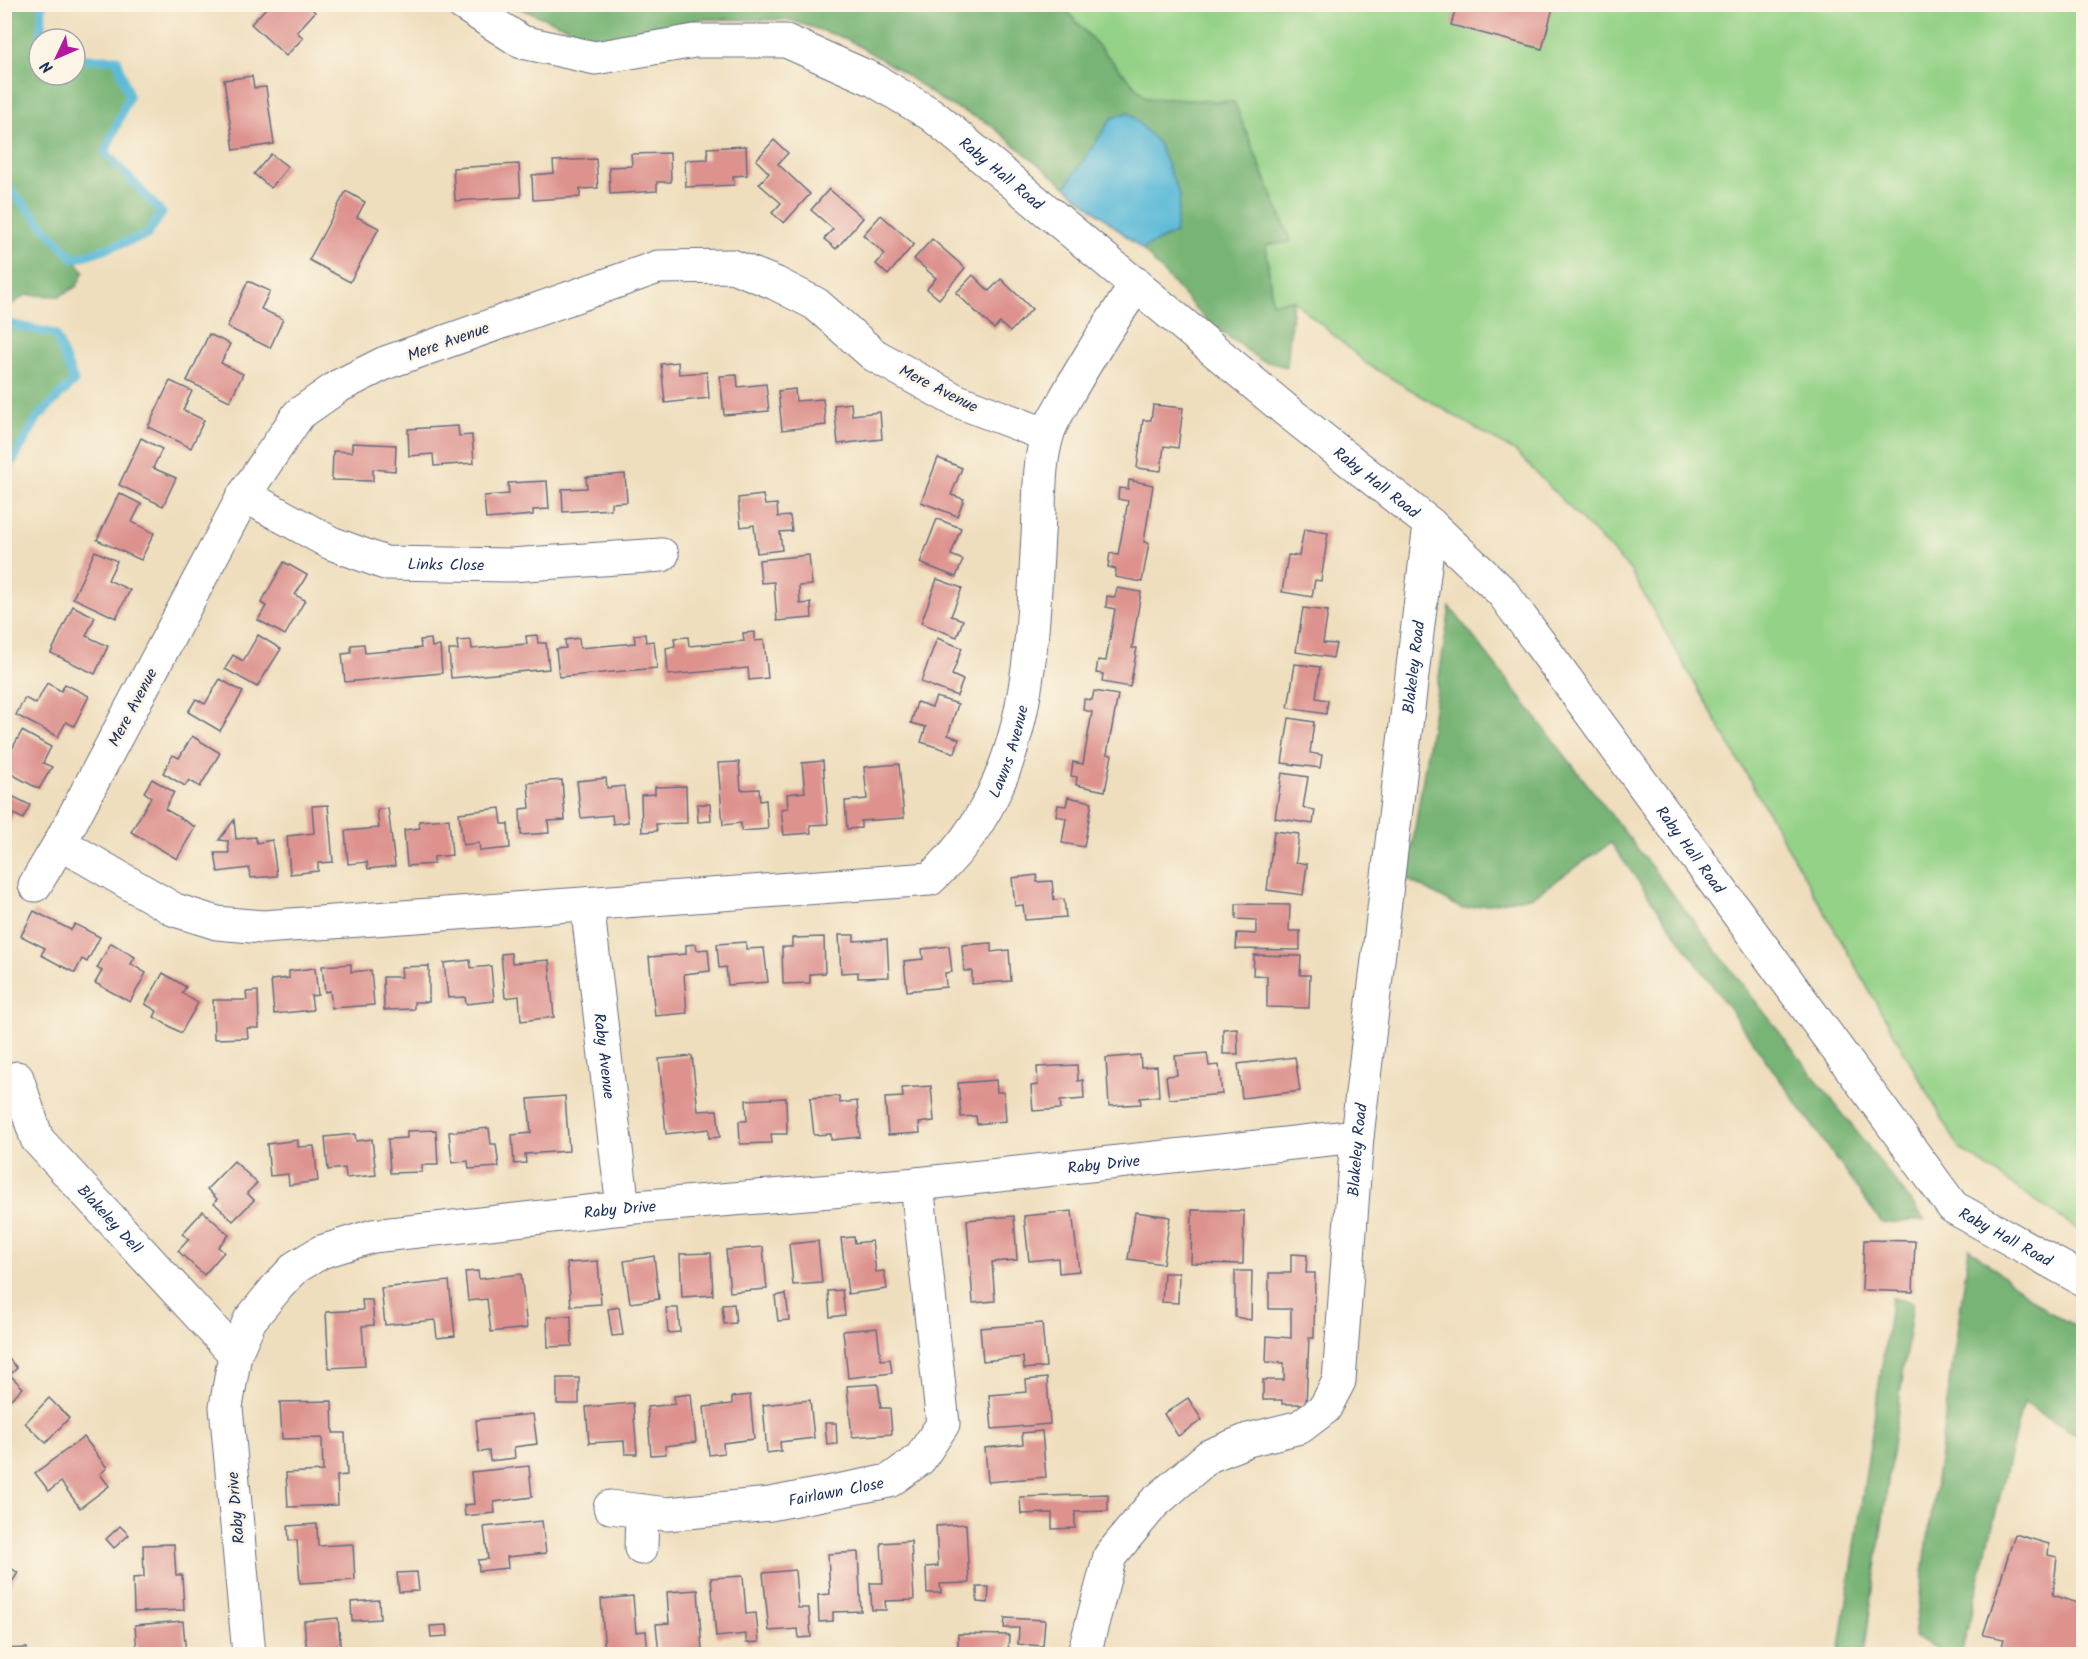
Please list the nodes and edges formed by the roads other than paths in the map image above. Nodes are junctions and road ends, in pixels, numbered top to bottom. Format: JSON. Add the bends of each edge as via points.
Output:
{"nodes":[{"id":1,"x":463,"y":4,"type":"edge"},
{"id":2,"x":1137,"y":284,"type":"junction"},
{"id":3,"x":1047,"y":435,"type":"junction"},
{"id":4,"x":244,"y":495,"type":"junction"},
{"id":5,"x":1430,"y":524,"type":"junction"},
{"id":6,"x":663,"y":555,"type":"dead end"},
{"id":7,"x":60,"y":843,"type":"junction"},
{"id":8,"x":35,"y":885,"type":"dead end"},
{"id":9,"x":587,"y":904,"type":"junction"},
{"id":10,"x":4,"y":1082,"type":"edge"},
{"id":11,"x":1357,"y":1136,"type":"junction"},
{"id":12,"x":917,"y":1184,"type":"junction"},
{"id":13,"x":623,"y":1208,"type":"junction"},
{"id":14,"x":2084,"y":1280,"type":"edge"},
{"id":15,"x":235,"y":1354,"type":"junction"},
{"id":16,"x":610,"y":1507,"type":"dead end"},
{"id":17,"x":642,"y":1511,"type":"junction"},
{"id":18,"x":641,"y":1548,"type":"dead end"},
{"id":19,"x":249,"y":1654,"type":"edge"},
{"id":20,"x":1084,"y":1654,"type":"edge"}],
"edges":[{"from":1,"to":2,"type":"street","name":"Raby Hall Road","via":[[522,42],[595,58],[695,41],[786,41],[874,80],[932,115]]},
{"from":2,"to":3,"type":"street","name":"Lawns Avenue","via":[[1088,356]]},
{"from":2,"to":5,"type":"street","name":"Raby Hall Road","via":[[1287,411]]},
{"from":3,"to":4,"type":"street","name":"Mere Avenue","via":[[955,400],[874,355],[816,304],[775,283],[732,266],[658,267],[385,363],[339,386],[299,414]]},
{"from":3,"to":9,"type":"street","name":"Lawns Avenue","via":[[1031,662],[1017,728],[1006,769],[975,828],[955,856],[930,879]]},
{"from":4,"to":6,"type":"street","name":"Links Close","via":[[331,543],[384,563],[511,565]]},
{"from":4,"to":7,"type":"street","name":"Mere Avenue"},
{"from":5,"to":11,"type":"street","name":"Blakeley Road"},
{"from":5,"to":14,"type":"street","name":"Raby Hall Road","via":[[1502,592],[1953,1207]]},
{"from":7,"to":8,"type":"street","name":"Mere Avenue"},
{"from":7,"to":9,"type":"street","via":[[175,910],[218,923],[263,927]]},
{"from":9,"to":13,"type":"street","name":"Raby Avenue"},
{"from":10,"to":15,"type":"street","name":"Blakeley Dell","via":[[17,1078],[37,1139]]},
{"from":11,"to":12,"type":"street","name":"Raby Drive"},
{"from":11,"to":20,"type":"street","name":"Blakeley Road","via":[[1339,1381],[1325,1408],[1300,1427],[1248,1440],[1209,1456],[1154,1503],[1110,1556]]},
{"from":12,"to":13,"type":"street","name":"Raby Drive"},
{"from":12,"to":17,"type":"street","name":"Fairlawn Close","via":[[943,1424],[920,1459],[890,1480],[770,1504],[667,1514]]},
{"from":13,"to":15,"type":"street","name":"Raby Drive","via":[[373,1236],[321,1252],[296,1267],[278,1286],[250,1320]]},
{"from":15,"to":19,"type":"street","name":"Raby Drive","via":[[226,1407]]},
{"from":16,"to":17,"type":"street","name":"Fairlawn Close"},
{"from":17,"to":18,"type":"street"}]}
